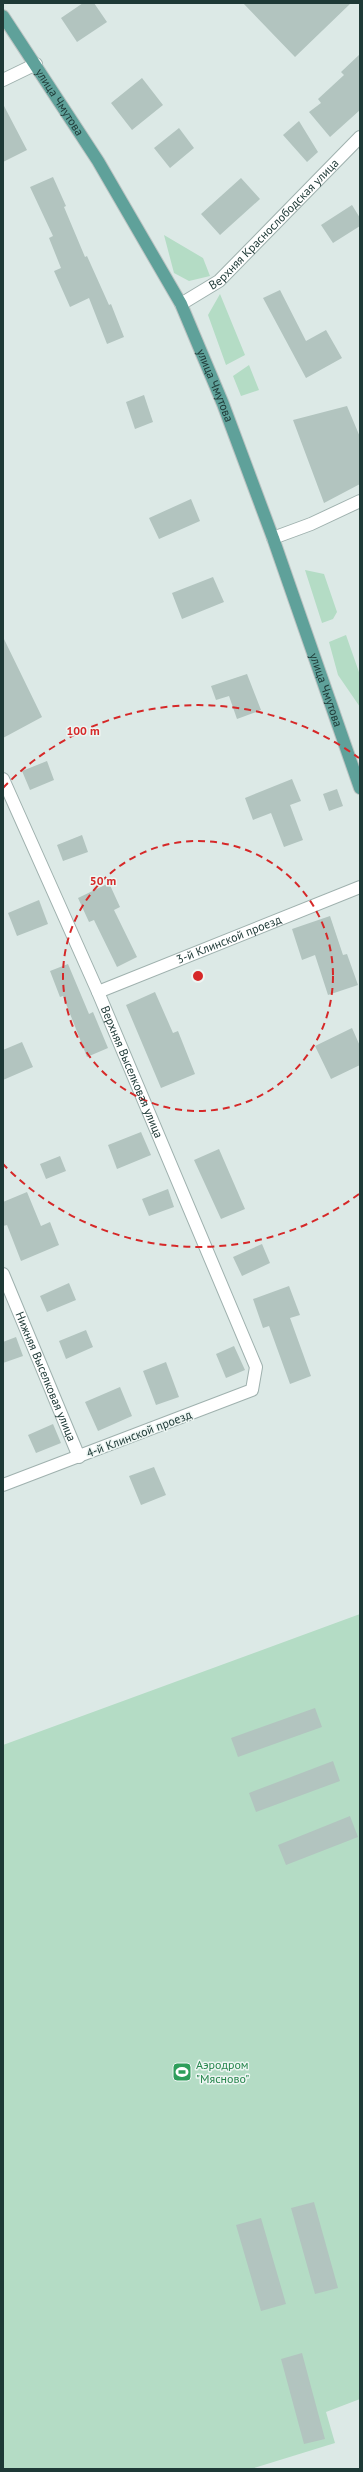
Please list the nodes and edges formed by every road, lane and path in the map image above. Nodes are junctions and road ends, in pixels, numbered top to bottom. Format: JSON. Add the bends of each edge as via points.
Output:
{"nodes":[{"id":1,"x":3,"y":16,"type":"edge"},
{"id":2,"x":36,"y":64,"type":"junction"},
{"id":3,"x":3,"y":80,"type":"edge"},
{"id":4,"x":360,"y":137,"type":"edge"},
{"id":5,"x":181,"y":304,"type":"junction"},
{"id":6,"x":360,"y":501,"type":"edge"},
{"id":7,"x":273,"y":538,"type":"junction"},
{"id":8,"x":3,"y":779,"type":"edge"},
{"id":9,"x":360,"y":788,"type":"edge"},
{"id":10,"x":360,"y":887,"type":"edge"},
{"id":11,"x":98,"y":992,"type":"junction"},
{"id":12,"x":3,"y":1274,"type":"edge"},
{"id":13,"x":256,"y":1367,"type":"joint"},
{"id":14,"x":79,"y":1457,"type":"junction"},
{"id":15,"x":3,"y":1485,"type":"edge"}],
"edges":[{"from":1,"to":2,"type":"main road","name":"улица Чмутова"},
{"from":2,"to":3,"type":"street"},
{"from":2,"to":5,"type":"main road","name":"улица Чмутова","via":[[98,161]]},
{"from":4,"to":5,"type":"street","name":"Верхняя Краснослободская улица","via":[[219,281]]},
{"from":5,"to":7,"type":"main road","name":"улица Чмутова","via":[[223,404]]},
{"from":6,"to":7,"type":"street"},
{"from":7,"to":9,"type":"main road","name":"улица Чмутова"},
{"from":8,"to":11,"type":"street","name":"Верхняя Выселковая улица"},
{"from":10,"to":11,"type":"street","name":"3-й Клинской проезд"},
{"from":11,"to":13,"type":"street","name":"Верхняя Выселковая улица"},
{"from":12,"to":14,"type":"street","name":"Нижняя Выселковая улица"},
{"from":13,"to":14,"type":"street","name":"4-й Клинской проезд","via":[[252,1390]]},
{"from":14,"to":15,"type":"street","name":"4-й Клинской проезд"}]}
